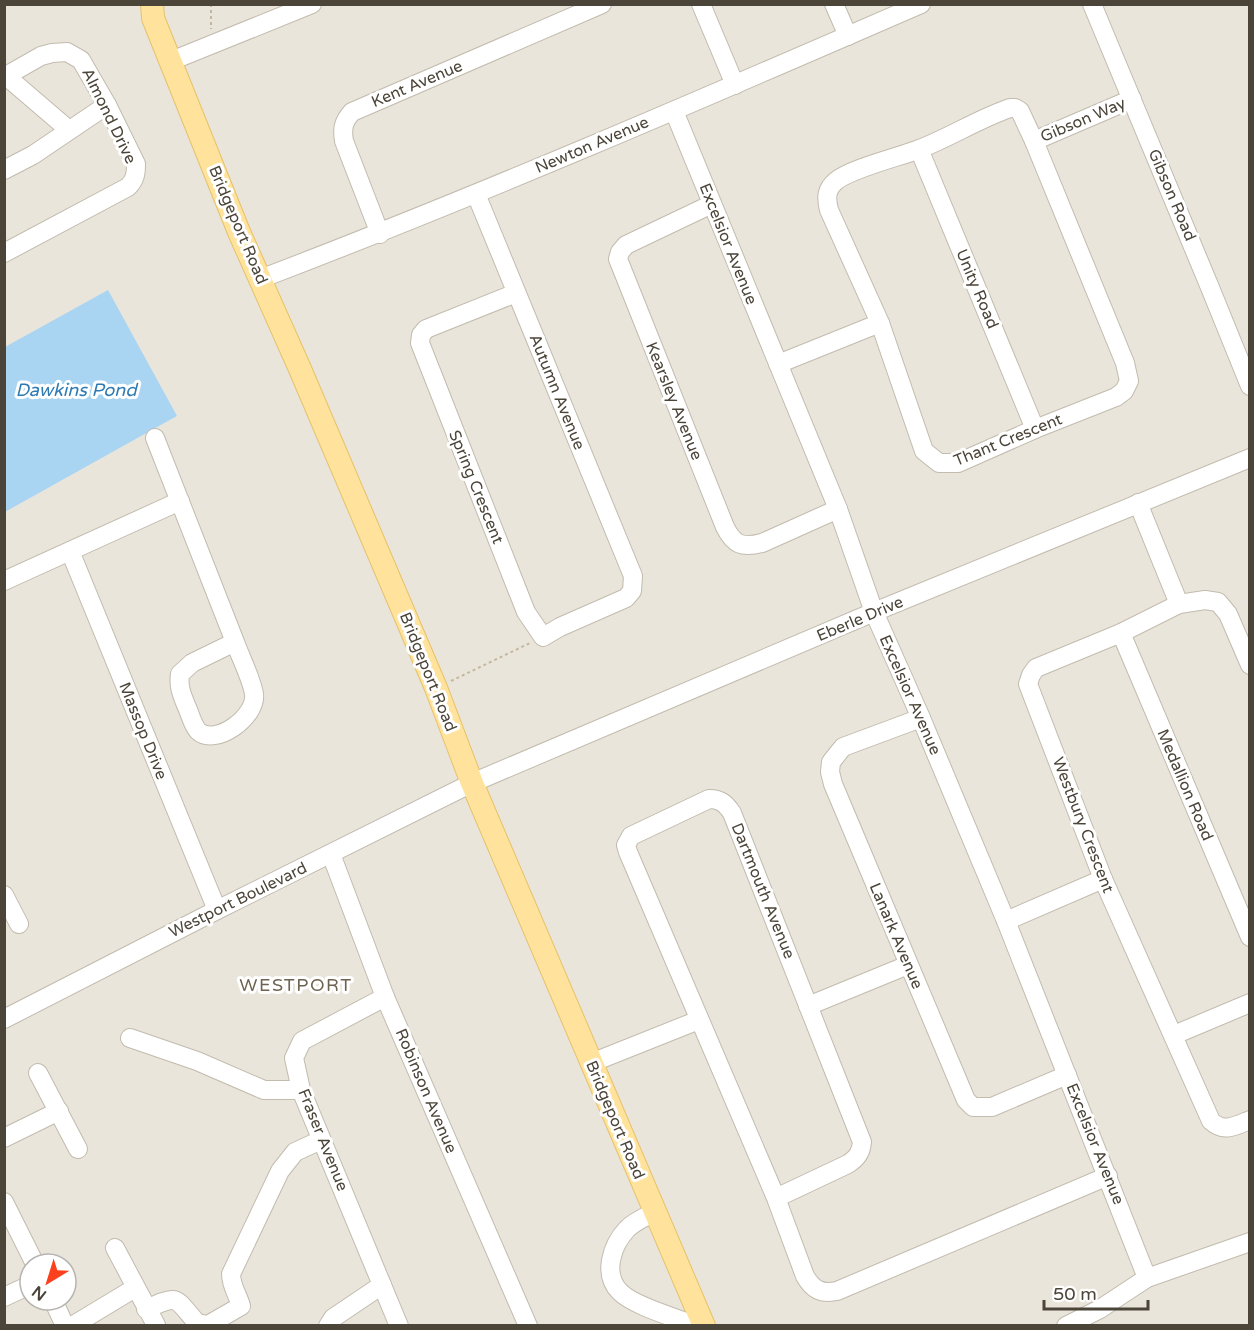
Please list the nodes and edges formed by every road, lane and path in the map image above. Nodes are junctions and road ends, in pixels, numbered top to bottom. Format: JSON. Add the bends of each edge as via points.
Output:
{"nodes":[{"id":1,"x":211,"y":4,"type":"edge"},
{"id":2,"x":312,"y":4,"type":"edge"},
{"id":3,"x":602,"y":4,"type":"edge"},
{"id":4,"x":701,"y":4,"type":"edge"},
{"id":5,"x":834,"y":4,"type":"edge"},
{"id":6,"x":921,"y":4,"type":"edge"},
{"id":7,"x":1092,"y":4,"type":"edge"},
{"id":8,"x":148,"y":9,"type":"edge"},
{"id":9,"x":848,"y":36,"type":"junction"},
{"id":10,"x":212,"y":45,"type":"junction"},
{"id":11,"x":171,"y":61,"type":"junction"},
{"id":12,"x":5,"y":77,"type":"edge"},
{"id":13,"x":735,"y":85,"type":"junction"},
{"id":14,"x":1132,"y":99,"type":"junction"},
{"id":15,"x":106,"y":105,"type":"junction"},
{"id":16,"x":674,"y":111,"type":"junction"},
{"id":17,"x":69,"y":130,"type":"junction"},
{"id":18,"x":1034,"y":141,"type":"junction"},
{"id":19,"x":919,"y":149,"type":"junction"},
{"id":20,"x":4,"y":170,"type":"edge"},
{"id":21,"x":476,"y":194,"type":"junction"},
{"id":22,"x":712,"y":204,"type":"junction"},
{"id":23,"x":380,"y":234,"type":"junction"},
{"id":24,"x":4,"y":253,"type":"edge"},
{"id":25,"x":260,"y":279,"type":"junction"},
{"id":26,"x":516,"y":293,"type":"junction"},
{"id":27,"x":880,"y":323,"type":"junction"},
{"id":28,"x":778,"y":364,"type":"junction"},
{"id":29,"x":1250,"y":386,"type":"edge"},
{"id":30,"x":1035,"y":429,"type":"junction"},
{"id":31,"x":155,"y":438,"type":"dead end"},
{"id":32,"x":1250,"y":458,"type":"edge"},
{"id":33,"x":180,"y":501,"type":"junction"},
{"id":34,"x":1138,"y":503,"type":"junction"},
{"id":35,"x":838,"y":509,"type":"junction"},
{"id":36,"x":70,"y":551,"type":"junction"},
{"id":37,"x":4,"y":581,"type":"edge"},
{"id":38,"x":1179,"y":604,"type":"junction"},
{"id":39,"x":874,"y":612,"type":"junction"},
{"id":40,"x":1121,"y":633,"type":"junction"},
{"id":41,"x":543,"y":637,"type":"junction"},
{"id":42,"x":235,"y":642,"type":"junction"},
{"id":43,"x":1250,"y":665,"type":"edge"},
{"id":44,"x":436,"y":688,"type":"junction"},
{"id":45,"x":921,"y":718,"type":"junction"},
{"id":46,"x":472,"y":783,"type":"junction"},
{"id":47,"x":331,"y":854,"type":"junction"},
{"id":48,"x":1103,"y":879,"type":"junction"},
{"id":49,"x":4,"y":895,"type":"edge"},
{"id":50,"x":217,"y":910,"type":"junction"},
{"id":51,"x":1006,"y":921,"type":"junction"},
{"id":52,"x":19,"y":924,"type":"dead end"},
{"id":53,"x":1250,"y":937,"type":"edge"},
{"id":54,"x":908,"y":965,"type":"junction"},
{"id":55,"x":385,"y":996,"type":"junction"},
{"id":56,"x":1250,"y":1003,"type":"edge"},
{"id":57,"x":808,"y":1006,"type":"junction"},
{"id":58,"x":4,"y":1019,"type":"edge"},
{"id":59,"x":699,"y":1020,"type":"junction"},
{"id":60,"x":1174,"y":1035,"type":"junction"},
{"id":61,"x":130,"y":1038,"type":"dead end"},
{"id":62,"x":591,"y":1063,"type":"junction"},
{"id":63,"x":38,"y":1073,"type":"dead end"},
{"id":64,"x":1067,"y":1075,"type":"junction"},
{"id":65,"x":301,"y":1090,"type":"junction"},
{"id":66,"x":59,"y":1111,"type":"junction"},
{"id":67,"x":1250,"y":1120,"type":"edge"},
{"id":68,"x":4,"y":1138,"type":"edge"},
{"id":69,"x":321,"y":1140,"type":"junction"},
{"id":70,"x":78,"y":1149,"type":"dead end"},
{"id":71,"x":1108,"y":1176,"type":"junction"},
{"id":72,"x":776,"y":1198,"type":"junction"},
{"id":73,"x":4,"y":1202,"type":"edge"},
{"id":74,"x":655,"y":1212,"type":"junction"},
{"id":75,"x":1250,"y":1242,"type":"edge"},
{"id":76,"x":115,"y":1248,"type":"dead end"},
{"id":77,"x":29,"y":1252,"type":"edge"},
{"id":78,"x":1148,"y":1278,"type":"junction"},
{"id":79,"x":382,"y":1285,"type":"junction"},
{"id":80,"x":135,"y":1288,"type":"junction"},
{"id":81,"x":18,"y":1291,"type":"edge"},
{"id":82,"x":4,"y":1297,"type":"edge"},
{"id":83,"x":146,"y":1309,"type":"junction"},
{"id":84,"x":58,"y":1312,"type":"edge"},
{"id":85,"x":1103,"y":1317,"type":"edge"},
{"id":86,"x":156,"y":1325,"type":"edge"},
{"id":87,"x":65,"y":1326,"type":"edge"},
{"id":88,"x":72,"y":1326,"type":"edge"},
{"id":89,"x":328,"y":1326,"type":"edge"},
{"id":90,"x":399,"y":1326,"type":"edge"},
{"id":91,"x":528,"y":1326,"type":"edge"},
{"id":92,"x":696,"y":1326,"type":"edge"},
{"id":93,"x":704,"y":1326,"type":"edge"},
{"id":94,"x":1066,"y":1326,"type":"edge"}],
"edges":[{"from":1,"to":10,"type":"path"},
{"from":2,"to":10,"type":"street"},
{"from":3,"to":23,"type":"street","name":"Kent Avenue","via":[[352,112],[342,131],[344,141]]},
{"from":4,"to":13,"type":"street"},
{"from":5,"to":9,"type":"street"},
{"from":6,"to":9,"type":"street","name":"Newton Avenue"},
{"from":7,"to":14,"type":"street","name":"Gibson Road"},
{"from":8,"to":11,"type":"main road","name":"Bridgeport Road"},
{"from":9,"to":13,"type":"street","name":"Newton Avenue"},
{"from":10,"to":11,"type":"street"},
{"from":11,"to":25,"type":"main road","name":"Bridgeport Road"},
{"from":12,"to":15,"type":"street","name":"Almond Drive","via":[[41,56],[67,52],[81,60]]},
{"from":12,"to":17,"type":"street"},
{"from":13,"to":16,"type":"street","name":"Newton Avenue"},
{"from":14,"to":18,"type":"street","name":"Gibson Way"},
{"from":14,"to":29,"type":"street","name":"Gibson Road"},
{"from":15,"to":17,"type":"street"},
{"from":15,"to":24,"type":"street","name":"Almond Drive","via":[[136,165],[134,181]]},
{"from":16,"to":21,"type":"street","name":"Newton Avenue"},
{"from":16,"to":22,"type":"street","name":"Excelsior Avenue"},
{"from":17,"to":20,"type":"street"},
{"from":18,"to":19,"type":"street","name":"Thant Crescent","via":[[1020,111],[1010,108]]},
{"from":18,"to":30,"type":"street","name":"Thant Crescent","via":[[1129,381],[1116,397]]},
{"from":19,"to":27,"type":"street","name":"Thant Crescent","via":[[848,174],[828,190],[829,210]]},
{"from":19,"to":30,"type":"street","name":"Unity Road"},
{"from":21,"to":23,"type":"street","name":"Newton Avenue"},
{"from":21,"to":26,"type":"street","name":"Autumn Avenue"},
{"from":22,"to":28,"type":"street","name":"Excelsior Avenue"},
{"from":22,"to":35,"type":"street","name":"Kearsley Avenue","via":[[626,245],[618,259],[725,527],[738,544],[748,546]]},
{"from":23,"to":25,"type":"street","name":"Newton Avenue"},
{"from":25,"to":44,"type":"main road","name":"Bridgeport Road"},
{"from":26,"to":41,"type":"street","name":"Autumn Avenue","via":[[633,576],[632,591],[626,598]]},
{"from":26,"to":41,"type":"street","name":"Spring Crescent","via":[[426,329],[420,343],[526,612]]},
{"from":27,"to":28,"type":"street"},
{"from":27,"to":30,"type":"street","name":"Thant Crescent","via":[[924,451],[939,464],[958,463]]},
{"from":28,"to":35,"type":"street","name":"Excelsior Avenue"},
{"from":31,"to":33,"type":"street"},
{"from":32,"to":34,"type":"street","name":"Eberle Drive"},
{"from":33,"to":36,"type":"street"},
{"from":33,"to":42,"type":"street"},
{"from":34,"to":38,"type":"street"},
{"from":34,"to":39,"type":"street","name":"Eberle Drive"},
{"from":35,"to":39,"type":"street","name":"Excelsior Avenue"},
{"from":36,"to":37,"type":"street"},
{"from":36,"to":50,"type":"street","name":"Massop Drive"},
{"from":38,"to":40,"type":"street","name":"Westbury Crescent"},
{"from":38,"to":43,"type":"street","name":"Westbury Crescent","via":[[1218,602],[1228,614]]},
{"from":39,"to":45,"type":"street","name":"Excelsior Avenue"},
{"from":39,"to":46,"type":"street","name":"Eberle Drive"},
{"from":40,"to":48,"type":"street","name":"Westbury Crescent","via":[[1036,668],[1028,684]]},
{"from":40,"to":53,"type":"street","name":"Medallion Road"},
{"from":41,"to":44,"type":"path"},
{"from":42,"to":42,"type":"street","via":[[192,663],[180,674],[179,687],[194,723],[204,735],[237,725],[250,713],[254,694]]},
{"from":44,"to":46,"type":"main road","name":"Bridgeport Road"},
{"from":45,"to":51,"type":"street","name":"Excelsior Avenue"},
{"from":45,"to":54,"type":"street","name":"Lanark Avenue","via":[[843,747],[831,762],[830,772]]},
{"from":46,"to":47,"type":"street","name":"Westport Boulevard"},
{"from":46,"to":62,"type":"main road","name":"Bridgeport Road"},
{"from":47,"to":50,"type":"street","name":"Westport Boulevard"},
{"from":47,"to":55,"type":"street","name":"Robinson Avenue"},
{"from":48,"to":51,"type":"street"},
{"from":48,"to":60,"type":"street","name":"Westbury Crescent"},
{"from":49,"to":52,"type":"street"},
{"from":50,"to":58,"type":"street","name":"Westport Boulevard"},
{"from":51,"to":64,"type":"street","name":"Excelsior Avenue"},
{"from":54,"to":57,"type":"street"},
{"from":54,"to":64,"type":"street","name":"Lanark Avenue","via":[[961,1091],[973,1107],[992,1107]]},
{"from":55,"to":65,"type":"street","name":"Fraser Avenue","via":[[302,1041],[294,1058]]},
{"from":55,"to":91,"type":"street","name":"Robinson Avenue"},
{"from":56,"to":60,"type":"street"},
{"from":57,"to":59,"type":"street","name":"Dartmouth Avenue","via":[[732,813],[718,799],[709,799],[630,836],[626,845]]},
{"from":57,"to":72,"type":"street","name":"Dartmouth Avenue","via":[[860,1135],[861,1150],[848,1164]]},
{"from":59,"to":62,"type":"street"},
{"from":59,"to":72,"type":"street","name":"Dartmouth Avenue"},
{"from":60,"to":67,"type":"street","name":"Westbury Crescent","via":[[1211,1121],[1225,1129]]},
{"from":61,"to":65,"type":"street","via":[[197,1060],[264,1089]]},
{"from":62,"to":74,"type":"main road","name":"Bridgeport Road"},
{"from":63,"to":66,"type":"street"},
{"from":64,"to":71,"type":"street","name":"Excelsior Avenue"},
{"from":65,"to":69,"type":"street","name":"Fraser Avenue"},
{"from":66,"to":68,"type":"street"},
{"from":66,"to":70,"type":"street"},
{"from":69,"to":79,"type":"street","name":"Fraser Avenue"},
{"from":69,"to":83,"type":"street","via":[[295,1152],[280,1171],[231,1274],[241,1306],[208,1325],[197,1323],[182,1303],[168,1299]]},
{"from":71,"to":72,"type":"street","name":"Dartmouth Avenue","via":[[826,1293],[817,1291],[805,1276]]},
{"from":71,"to":78,"type":"street","name":"Excelsior Avenue"},
{"from":73,"to":77,"type":"street"},
{"from":74,"to":92,"type":"street","via":[[627,1229],[618,1242],[610,1267],[613,1280],[621,1292],[635,1301]]},
{"from":74,"to":93,"type":"main road","name":"Bridgeport Road"},
{"from":75,"to":78,"type":"street"},
{"from":76,"to":80,"type":"street"},
{"from":78,"to":85,"type":"street"},
{"from":79,"to":89,"type":"street","via":[[333,1318]]},
{"from":79,"to":90,"type":"street","name":"Fraser Avenue"},
{"from":80,"to":83,"type":"street"},
{"from":80,"to":88,"type":"street"},
{"from":81,"to":82,"type":"street"},
{"from":83,"to":86,"type":"street"},
{"from":84,"to":87,"type":"street"},
{"from":85,"to":94,"type":"street"}]}
